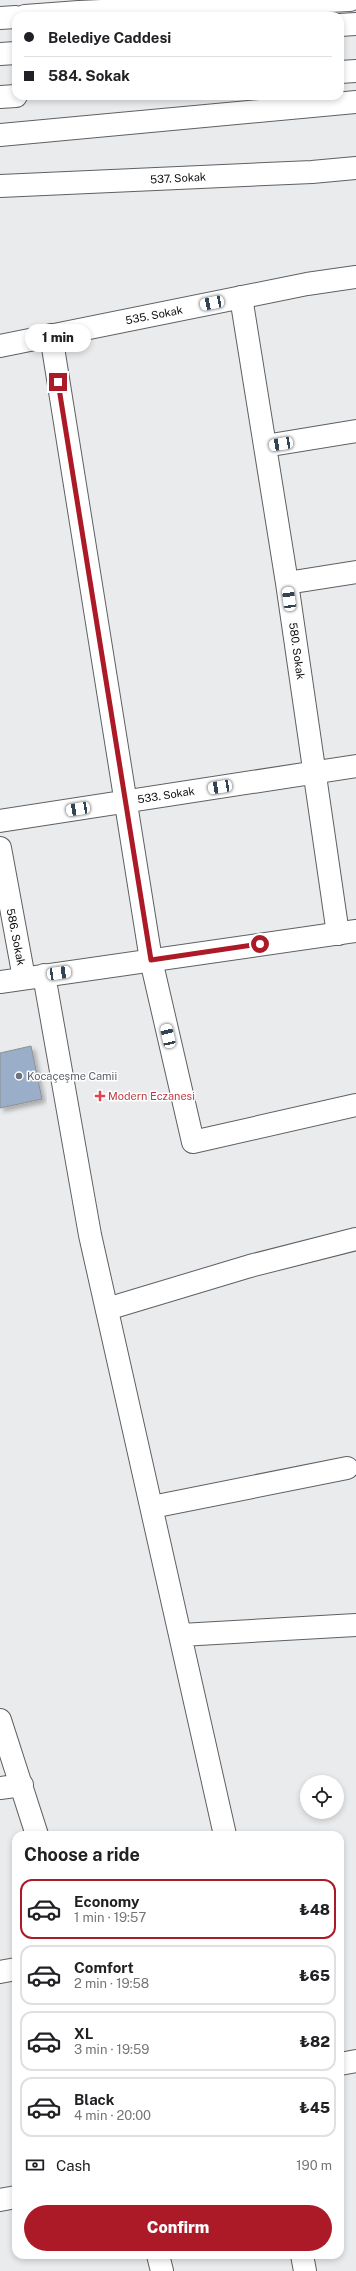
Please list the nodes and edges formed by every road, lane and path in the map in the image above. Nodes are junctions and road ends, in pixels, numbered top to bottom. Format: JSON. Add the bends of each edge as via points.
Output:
{"nodes":[{"id":1,"x":350,"y":0,"type":"edge"},
{"id":2,"x":75,"y":12,"type":"edge"},
{"id":3,"x":12,"y":17,"type":"edge"},
{"id":4,"x":0,"y":18,"type":"edge"},
{"id":5,"x":356,"y":24,"type":"edge"},
{"id":6,"x":344,"y":25,"type":"edge"},
{"id":7,"x":12,"y":53,"type":"edge"},
{"id":8,"x":0,"y":54,"type":"edge"},
{"id":9,"x":356,"y":71,"type":"edge"},
{"id":10,"x":344,"y":72,"type":"edge"},
{"id":11,"x":12,"y":96,"type":"edge"},
{"id":12,"x":0,"y":97,"type":"edge"},
{"id":13,"x":356,"y":102,"type":"edge"},
{"id":14,"x":0,"y":135,"type":"edge"},
{"id":15,"x":356,"y":168,"type":"edge"},
{"id":16,"x":0,"y":186,"type":"edge"},
{"id":17,"x":356,"y":277,"type":"edge"},
{"id":18,"x":241,"y":297,"type":"junction"},
{"id":19,"x":51,"y":335,"type":"junction"},
{"id":20,"x":0,"y":346,"type":"edge"},
{"id":21,"x":356,"y":431,"type":"edge"},
{"id":22,"x":266,"y":446,"type":"junction"},
{"id":23,"x":356,"y":572,"type":"edge"},
{"id":24,"x":287,"y":584,"type":"junction"},
{"id":25,"x":356,"y":766,"type":"edge"},
{"id":26,"x":314,"y":772,"type":"junction"},
{"id":27,"x":125,"y":801,"type":"junction"},
{"id":28,"x":0,"y":820,"type":"edge"},
{"id":29,"x":0,"y":848,"type":"edge"},
{"id":30,"x":347,"y":932,"type":"edge"},
{"id":31,"x":151,"y":960,"type":"junction"},
{"id":32,"x":34,"y":976,"type":"junction"},
{"id":33,"x":0,"y":982,"type":"edge"},
{"id":34,"x":356,"y":1105,"type":"edge"},
{"id":35,"x":356,"y":1239,"type":"edge"},
{"id":36,"x":107,"y":1309,"type":"junction"},
{"id":37,"x":347,"y":1468,"type":"dead end"},
{"id":38,"x":152,"y":1508,"type":"junction"},
{"id":39,"x":356,"y":1625,"type":"edge"},
{"id":40,"x":181,"y":1635,"type":"junction"},
{"id":41,"x":0,"y":1720,"type":"edge"},
{"id":42,"x":22,"y":1785,"type":"junction"},
{"id":43,"x":0,"y":1788,"type":"edge"},
{"id":44,"x":36,"y":1831,"type":"edge"},
{"id":45,"x":224,"y":1831,"type":"edge"},
{"id":46,"x":12,"y":1970,"type":"edge"},
{"id":47,"x":0,"y":1972,"type":"edge"},
{"id":48,"x":356,"y":2061,"type":"edge"},
{"id":49,"x":344,"y":2063,"type":"edge"},
{"id":50,"x":12,"y":2197,"type":"edge"},
{"id":51,"x":0,"y":2200,"type":"edge"},
{"id":52,"x":159,"y":2259,"type":"edge"},
{"id":53,"x":303,"y":2259,"type":"edge"},
{"id":54,"x":162,"y":2271,"type":"edge"},
{"id":55,"x":305,"y":2271,"type":"edge"}],
"edges":[{"from":1,"to":2,"type":"main road"},
{"from":3,"to":4,"type":"main road"},
{"from":5,"to":6,"type":"main road"},
{"from":7,"to":8,"type":"main road"},
{"from":9,"to":10,"type":"main road"},
{"from":11,"to":12,"type":"main road"},
{"from":13,"to":14,"type":"main road"},
{"from":15,"to":16,"type":"main road","name":"537. Sokak"},
{"from":17,"to":18,"type":"main road","name":"535. Sokak"},
{"from":18,"to":19,"type":"main road","name":"535. Sokak"},
{"from":18,"to":22,"type":"main road","name":"580. Sokak"},
{"from":19,"to":20,"type":"main road","name":"535. Sokak"},
{"from":19,"to":27,"type":"main road"},
{"from":21,"to":22,"type":"main road"},
{"from":22,"to":24,"type":"main road","name":"580. Sokak"},
{"from":23,"to":24,"type":"main road"},
{"from":24,"to":26,"type":"main road","name":"580. Sokak"},
{"from":25,"to":26,"type":"main road","name":"533. Sokak"},
{"from":26,"to":27,"type":"main road","name":"533. Sokak"},
{"from":26,"to":30,"type":"main road","name":"580. Sokak"},
{"from":27,"to":28,"type":"main road","name":"533. Sokak"},
{"from":27,"to":31,"type":"main road"},
{"from":29,"to":32,"type":"main road","name":"586. Sokak"},
{"from":30,"to":31,"type":"main road"},
{"from":31,"to":32,"type":"main road"},
{"from":31,"to":34,"type":"main road","via":[[193,1142]]},
{"from":32,"to":33,"type":"main road"},
{"from":32,"to":36,"type":"main road","name":"586. Sokak"},
{"from":35,"to":36,"type":"main road","via":[[250,1266]]},
{"from":36,"to":38,"type":"main road","name":"586. Sokak"},
{"from":37,"to":38,"type":"main road"},
{"from":38,"to":40,"type":"main road","name":"586. Sokak"},
{"from":39,"to":40,"type":"main road"},
{"from":40,"to":45,"type":"main road","name":"586. Sokak"},
{"from":41,"to":42,"type":"main road"},
{"from":42,"to":43,"type":"main road"},
{"from":42,"to":44,"type":"main road"},
{"from":46,"to":47,"type":"main road"},
{"from":48,"to":49,"type":"main road"},
{"from":50,"to":51,"type":"main road"},
{"from":52,"to":54,"type":"main road"},
{"from":53,"to":55,"type":"main road"}]}
